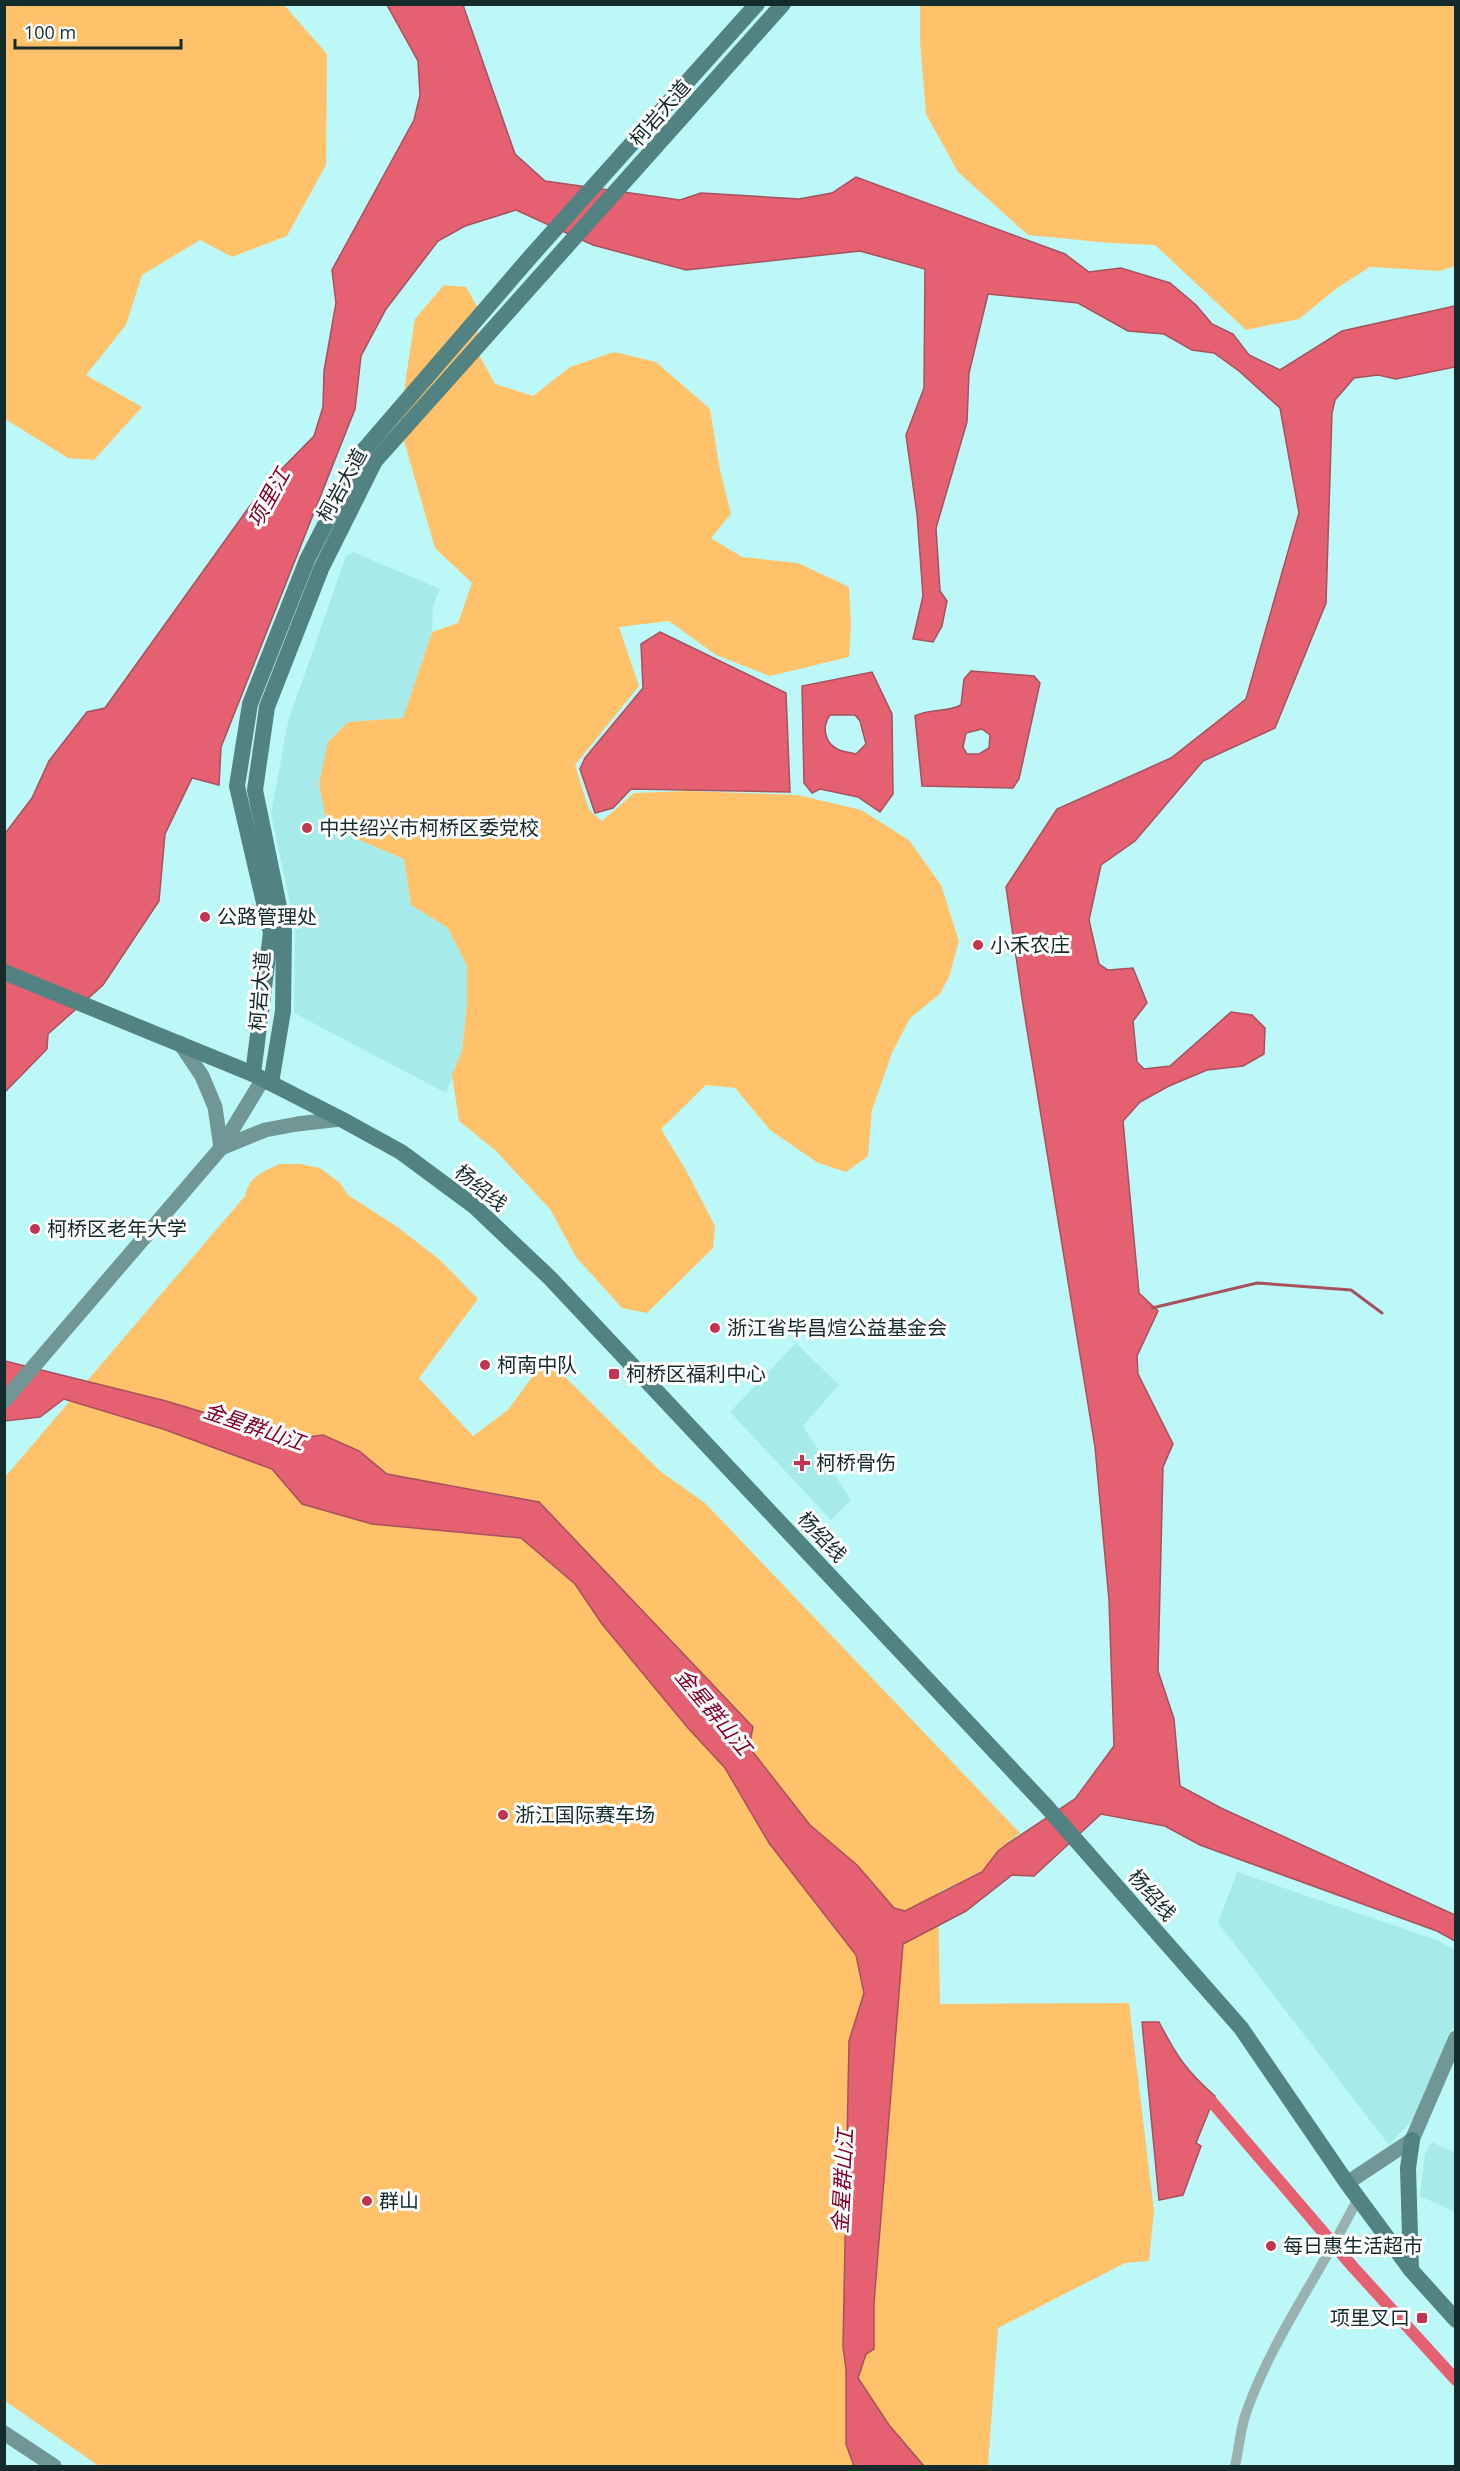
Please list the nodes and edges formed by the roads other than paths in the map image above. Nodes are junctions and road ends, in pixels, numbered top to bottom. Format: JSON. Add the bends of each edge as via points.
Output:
{"nodes":[{"id":1,"x":756,"y":4,"type":"edge"},
{"id":2,"x":783,"y":4,"type":"edge"},
{"id":3,"x":4,"y":972,"type":"edge"},
{"id":4,"x":180,"y":1043,"type":"junction"},
{"id":5,"x":262,"y":1078,"type":"junction"},
{"id":6,"x":341,"y":1119,"type":"junction"},
{"id":7,"x":221,"y":1148,"type":"junction"},
{"id":8,"x":4,"y":1401,"type":"edge"},
{"id":9,"x":1455,"y":2038,"type":"edge"},
{"id":10,"x":1412,"y":2140,"type":"junction"},
{"id":11,"x":1347,"y":2183,"type":"junction"},
{"id":12,"x":1358,"y":2198,"type":"junction"},
{"id":13,"x":1411,"y":2270,"type":"junction"},
{"id":14,"x":1455,"y":2320,"type":"edge"},
{"id":15,"x":4,"y":2433,"type":"edge"},
{"id":16,"x":54,"y":2466,"type":"edge"},
{"id":17,"x":1235,"y":2466,"type":"edge"}],
"edges":[{"from":1,"to":5,"type":"main road","name":"柯岩大道","via":[[531,255],[363,451],[307,560],[250,704],[237,786],[271,933]]},
{"from":2,"to":5,"type":"main road","name":"柯岩大道","via":[[375,461],[321,568],[267,707],[255,790],[285,931],[283,1011]]},
{"from":3,"to":4,"type":"main road","name":"杨绍线"},
{"from":4,"to":5,"type":"main road","name":"杨绍线"},
{"from":4,"to":7,"type":"street","via":[[202,1076],[215,1107]]},
{"from":5,"to":6,"type":"main road","name":"杨绍线"},
{"from":5,"to":7,"type":"street","name":"柯岩大道"},
{"from":6,"to":7,"type":"street","via":[[265,1131]]},
{"from":6,"to":11,"type":"main road","name":"杨绍线","via":[[401,1152],[474,1206],[550,1278],[1078,1842],[1241,2028]]},
{"from":7,"to":8,"type":"street","name":"柯岩大道"},
{"from":9,"to":10,"type":"street"},
{"from":10,"to":11,"type":"street"},
{"from":10,"to":13,"type":"main road","via":[[1408,2168]]},
{"from":11,"to":12,"type":"main road","name":"杨绍线"},
{"from":12,"to":13,"type":"main road","name":"杨绍线"},
{"from":12,"to":17,"type":"street","via":[[1273,2351],[1246,2414]]},
{"from":13,"to":14,"type":"main road","name":"杨绍线"},
{"from":15,"to":16,"type":"street"}]}
